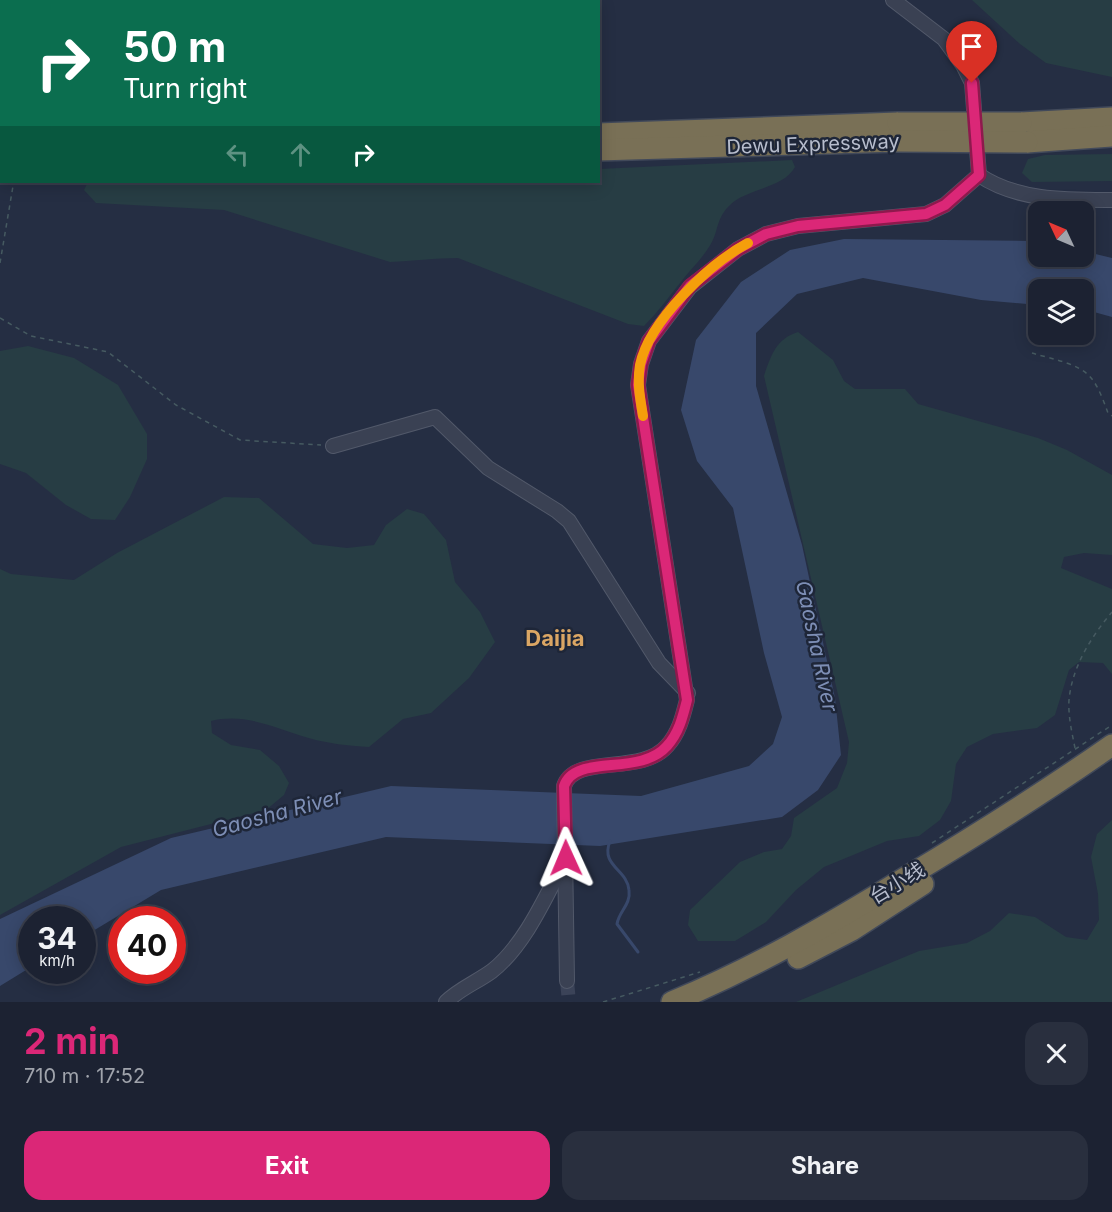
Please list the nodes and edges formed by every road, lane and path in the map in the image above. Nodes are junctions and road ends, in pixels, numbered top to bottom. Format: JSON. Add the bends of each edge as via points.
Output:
{"nodes":[{"id":1,"x":893,"y":0,"type":"edge"},
{"id":2,"x":1112,"y":118,"type":"edge"},
{"id":3,"x":898,"y":132,"type":"junction"},
{"id":4,"x":1024,"y":132,"type":"junction"},
{"id":5,"x":600,"y":134,"type":"edge"},
{"id":6,"x":1112,"y":136,"type":"edge"},
{"id":7,"x":600,"y":150,"type":"edge"},
{"id":8,"x":979,"y":175,"type":"junction"},
{"id":9,"x":16,"y":183,"type":"edge"},
{"id":10,"x":1112,"y":200,"type":"edge"},
{"id":11,"x":0,"y":263,"type":"edge"},
{"id":12,"x":0,"y":318,"type":"edge"},
{"id":13,"x":1032,"y":353,"type":"dead end"},
{"id":14,"x":1112,"y":416,"type":"edge"},
{"id":15,"x":333,"y":446,"type":"joint"},
{"id":16,"x":1112,"y":612,"type":"edge"},
{"id":17,"x":688,"y":693,"type":"junction"},
{"id":18,"x":1112,"y":725,"type":"edge"},
{"id":19,"x":1112,"y":745,"type":"edge"},
{"id":20,"x":1075,"y":748,"type":"junction"},
{"id":21,"x":1112,"y":758,"type":"edge"},
{"id":22,"x":929,"y":844,"type":"dead end"},
{"id":23,"x":566,"y":854,"type":"junction"},
{"id":24,"x":704,"y":970,"type":"dead end"},
{"id":25,"x":567,"y":981,"type":"tunnel mouth"},
{"id":26,"x":446,"y":1002,"type":"edge"},
{"id":27,"x":603,"y":1002,"type":"edge"},
{"id":28,"x":672,"y":1002,"type":"edge"},
{"id":29,"x":699,"y":1002,"type":"edge"}],
"edges":[{"from":1,"to":8,"type":"street","via":[[944,39],[972,83]]},
{"from":2,"to":4,"type":"highway"},
{"from":3,"to":4,"type":"highway","name":"Dewu Expressway","bridge":true},
{"from":3,"to":5,"type":"highway"},
{"from":3,"to":7,"type":"highway","name":"Dewu Expressway"},
{"from":4,"to":6,"type":"highway"},
{"from":8,"to":10,"type":"street","via":[[1015,193]]},
{"from":8,"to":17,"type":"street","via":[[945,205],[926,214],[798,226],[766,234],[738,249],[690,286],[649,341],[638,385]]},
{"from":9,"to":11,"type":"path"},
{"from":12,"to":15,"type":"path","via":[[31,336],[108,352],[176,405],[240,440]]},
{"from":13,"to":14,"type":"path","via":[[1086,373]]},
{"from":15,"to":17,"type":"street","via":[[435,417],[488,468],[569,521],[659,663]]},
{"from":16,"to":20,"type":"path","via":[[1088,642],[1073,683],[1069,701]]},
{"from":17,"to":23,"type":"street","via":[[680,726],[667,747],[648,761],[577,770],[567,779]]},
{"from":18,"to":20,"type":"path"},
{"from":19,"to":28,"type":"highway","name":"台小线","via":[[969,840],[820,930]]},
{"from":20,"to":22,"type":"path"},
{"from":21,"to":29,"type":"highway","name":"台小线","via":[[852,930]]},
{"from":23,"to":25,"type":"street"},
{"from":23,"to":26,"type":"street","via":[[541,908],[512,948],[492,970]]},
{"from":24,"to":27,"type":"path"}]}
